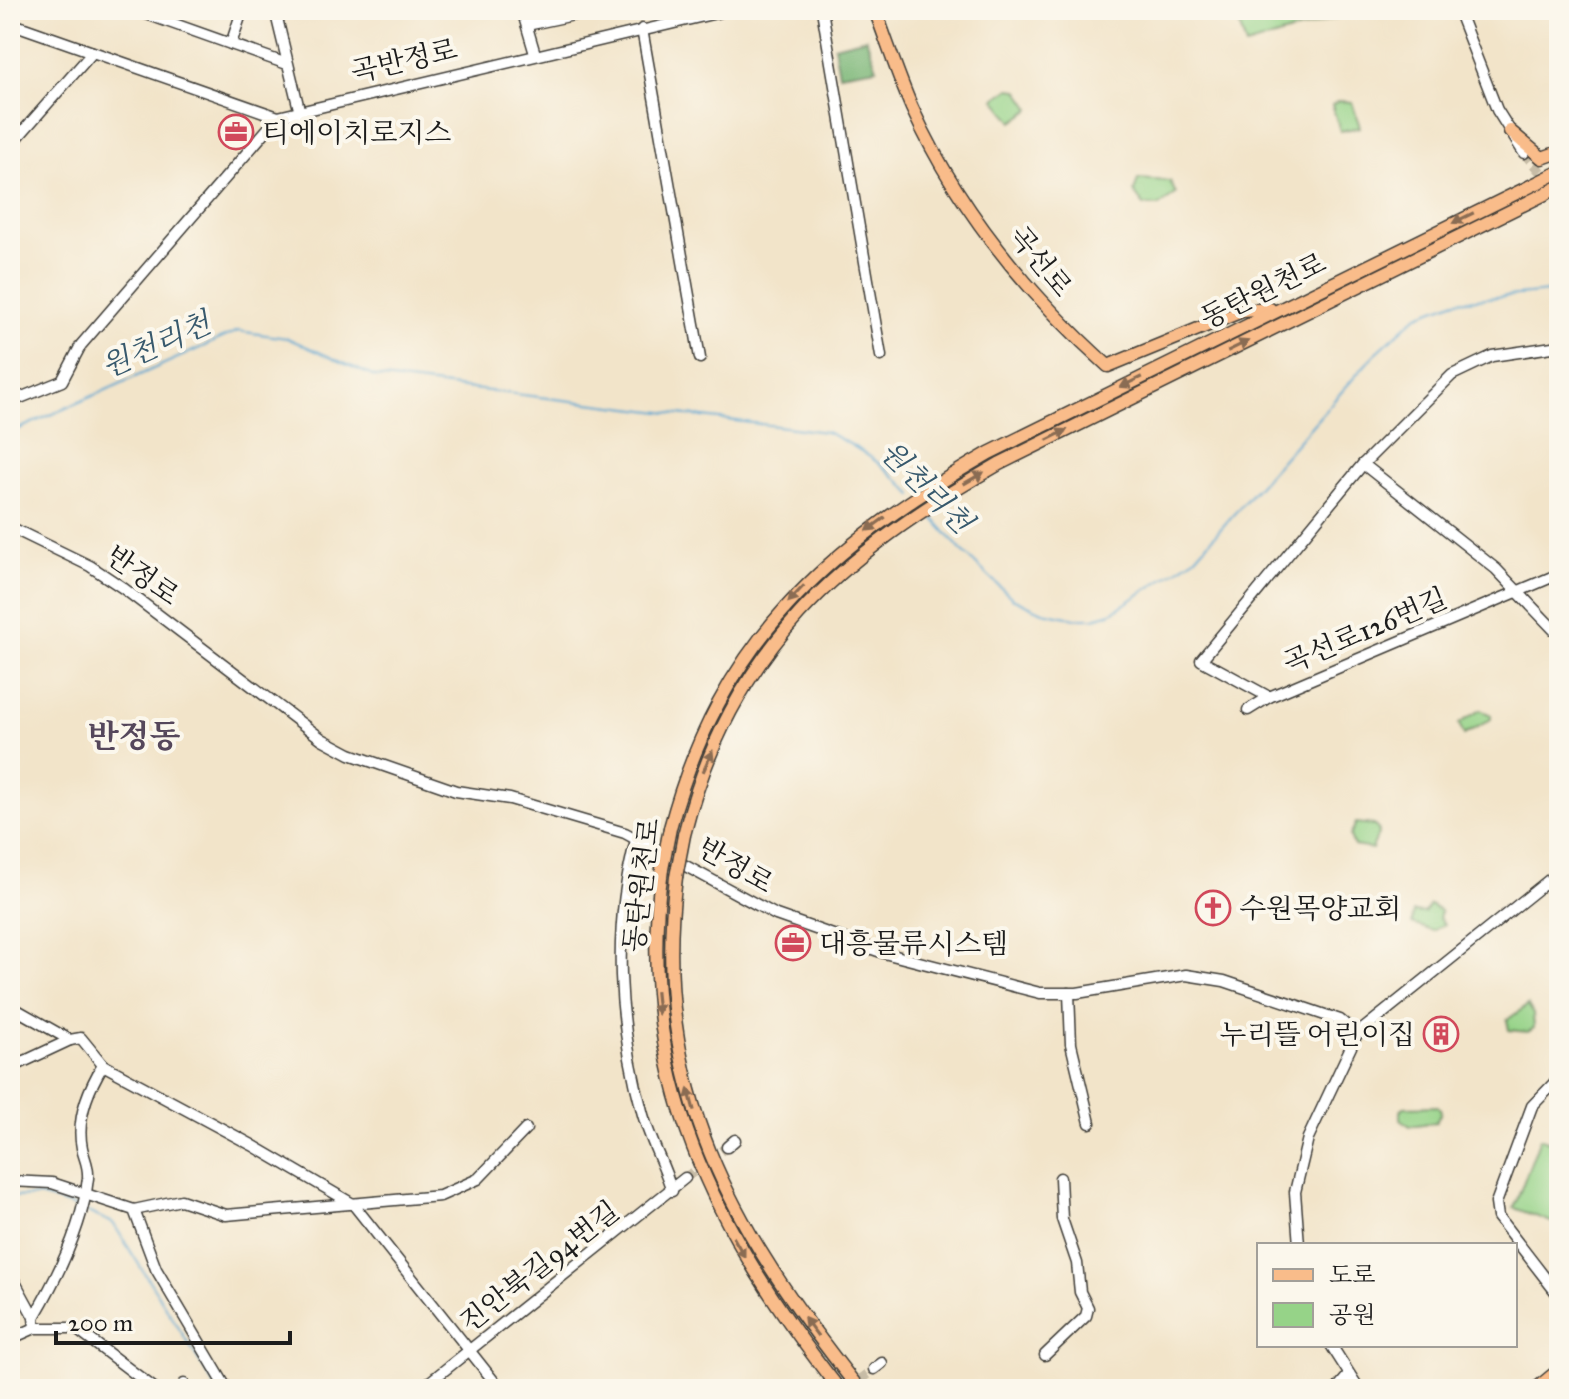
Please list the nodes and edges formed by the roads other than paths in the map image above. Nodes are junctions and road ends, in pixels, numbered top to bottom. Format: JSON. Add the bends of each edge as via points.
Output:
{"nodes":[{"id":1,"x":135,"y":10,"type":"edge"},
{"id":2,"x":238,"y":10,"type":"edge"},
{"id":3,"x":275,"y":10,"type":"edge"},
{"id":4,"x":522,"y":10,"type":"edge"},
{"id":5,"x":597,"y":10,"type":"edge"},
{"id":6,"x":729,"y":10,"type":"edge"},
{"id":7,"x":822,"y":10,"type":"edge"},
{"id":8,"x":875,"y":10,"type":"edge"},
{"id":9,"x":1458,"y":10,"type":"edge"},
{"id":10,"x":572,"y":13,"type":"edge"},
{"id":11,"x":673,"y":16,"type":"edge"},
{"id":12,"x":10,"y":23,"type":"edge"},
{"id":13,"x":527,"y":25,"type":"junction"},
{"id":14,"x":642,"y":29,"type":"junction"},
{"id":15,"x":231,"y":44,"type":"junction"},
{"id":16,"x":93,"y":52,"type":"junction"},
{"id":17,"x":535,"y":54,"type":"junction"},
{"id":18,"x":287,"y":64,"type":"junction"},
{"id":19,"x":299,"y":109,"type":"junction"},
{"id":20,"x":278,"y":117,"type":"junction"},
{"id":21,"x":1510,"y":131,"type":"junction"},
{"id":22,"x":10,"y":146,"type":"edge"},
{"id":23,"x":1559,"y":152,"type":"edge"},
{"id":24,"x":1524,"y":153,"type":"tunnel mouth"},
{"id":25,"x":1559,"y":170,"type":"edge"},
{"id":26,"x":1559,"y":190,"type":"edge"},
{"id":27,"x":1278,"y":309,"type":"junction"},
{"id":28,"x":1559,"y":346,"type":"edge"},
{"id":29,"x":881,"y":356,"type":"dead end"},
{"id":30,"x":700,"y":358,"type":"dead end"},
{"id":31,"x":10,"y":402,"type":"edge"},
{"id":32,"x":1363,"y":464,"type":"junction"},
{"id":33,"x":10,"y":527,"type":"edge"},
{"id":34,"x":1559,"y":574,"type":"edge"},
{"id":35,"x":1519,"y":591,"type":"junction"},
{"id":36,"x":1559,"y":635,"type":"edge"},
{"id":37,"x":1269,"y":697,"type":"junction"},
{"id":38,"x":1248,"y":710,"type":"dead end"},
{"id":39,"x":636,"y":840,"type":"junction"},
{"id":40,"x":1559,"y":872,"type":"edge"},
{"id":41,"x":1069,"y":993,"type":"junction"},
{"id":42,"x":10,"y":1006,"type":"edge"},
{"id":43,"x":1357,"y":1034,"type":"junction"},
{"id":44,"x":70,"y":1040,"type":"junction"},
{"id":45,"x":103,"y":1065,"type":"junction"},
{"id":46,"x":10,"y":1068,"type":"edge"},
{"id":47,"x":1559,"y":1078,"type":"edge"},
{"id":48,"x":1090,"y":1123,"type":"dead end"},
{"id":49,"x":526,"y":1129,"type":"dead end"},
{"id":50,"x":685,"y":1178,"type":"tunnel mouth"},
{"id":51,"x":1060,"y":1178,"type":"dead end"},
{"id":52,"x":10,"y":1181,"type":"edge"},
{"id":53,"x":672,"y":1191,"type":"junction"},
{"id":54,"x":84,"y":1193,"type":"junction"},
{"id":55,"x":353,"y":1204,"type":"junction"},
{"id":56,"x":134,"y":1210,"type":"junction"},
{"id":57,"x":1299,"y":1243,"type":"edge"},
{"id":58,"x":10,"y":1273,"type":"edge"},
{"id":59,"x":1559,"y":1296,"type":"edge"},
{"id":60,"x":34,"y":1322,"type":"junction"},
{"id":61,"x":15,"y":1331,"type":"edge"},
{"id":62,"x":10,"y":1339,"type":"edge"},
{"id":63,"x":1332,"y":1347,"type":"edge"},
{"id":64,"x":471,"y":1351,"type":"junction"},
{"id":65,"x":1045,"y":1355,"type":"dead end"},
{"id":66,"x":1559,"y":1370,"type":"edge"},
{"id":67,"x":1348,"y":1376,"type":"junction"},
{"id":68,"x":155,"y":1389,"type":"edge"},
{"id":69,"x":227,"y":1389,"type":"edge"},
{"id":70,"x":421,"y":1389,"type":"edge"},
{"id":71,"x":500,"y":1389,"type":"edge"},
{"id":72,"x":839,"y":1389,"type":"edge"},
{"id":73,"x":859,"y":1389,"type":"edge"},
{"id":74,"x":1337,"y":1389,"type":"edge"},
{"id":75,"x":1359,"y":1389,"type":"edge"},
{"id":76,"x":1536,"y":1389,"type":"edge"}],
"edges":[{"from":1,"to":15,"type":"street"},
{"from":2,"to":15,"type":"street"},
{"from":3,"to":18,"type":"street"},
{"from":4,"to":13,"type":"street"},
{"from":5,"to":10,"type":"street"},
{"from":6,"to":11,"type":"street","name":"곡반정로"},
{"from":7,"to":29,"type":"street"},
{"from":8,"to":27,"type":"main road","name":"곡선로","via":[[913,109],[969,208],[1056,318],[1108,366],[1242,311]]},
{"from":9,"to":21,"type":"street"},
{"from":10,"to":13,"type":"street"},
{"from":11,"to":14,"type":"street","name":"곡반정로"},
{"from":12,"to":16,"type":"street"},
{"from":13,"to":17,"type":"street"},
{"from":14,"to":17,"type":"street","name":"곡반정로"},
{"from":14,"to":30,"type":"street"},
{"from":15,"to":18,"type":"street"},
{"from":16,"to":20,"type":"street"},
{"from":16,"to":22,"type":"street"},
{"from":17,"to":19,"type":"street","name":"곡반정로"},
{"from":18,"to":19,"type":"street"},
{"from":19,"to":20,"type":"street","name":"곡반정로"},
{"from":20,"to":31,"type":"street","name":"곡반정로","via":[[81,345],[62,381]]},
{"from":21,"to":23,"type":"main road","via":[[1542,158]]},
{"from":21,"to":24,"type":"street"},
{"from":25,"to":27,"type":"main road","name":"동탄원천로","one_way":true},
{"from":73,"to":26,"type":"main road","name":"동탄원천로","one_way":true,"bridge":true,"via":[[756,1246],[721,1181],[696,1118],[673,1008],[670,950],[684,835],[702,773],[757,666],[802,609],[862,552],[937,500],[1115,406]]},
{"from":27,"to":72,"type":"main road","name":"동탄원천로","one_way":true,"bridge":true,"via":[[989,453],[927,488],[853,541],[792,597],[747,655],[691,761],[670,828],[656,933],[657,1005],[667,1069],[688,1142],[720,1212],[756,1275]]},
{"from":28,"to":32,"type":"street","via":[[1492,356],[1452,375]]},
{"from":32,"to":35,"type":"street"},
{"from":32,"to":37,"type":"street","name":"곡선로126번길","via":[[1201,660]]},
{"from":33,"to":39,"type":"street","name":"반정로","via":[[123,588],[322,739],[350,754],[456,791],[577,816]]},
{"from":34,"to":35,"type":"street","name":"곡선로126번길"},
{"from":35,"to":36,"type":"street"},
{"from":35,"to":37,"type":"street","name":"곡선로126번길"},
{"from":37,"to":38,"type":"street"},
{"from":39,"to":41,"type":"street","name":"반정로","via":[[776,915],[818,931],[987,980],[1040,993]]},
{"from":39,"to":53,"type":"street","via":[[622,915],[622,998],[642,1112]]},
{"from":40,"to":43,"type":"street"},
{"from":41,"to":43,"type":"street","name":"반정로","via":[[1186,975],[1224,981],[1326,1015]]},
{"from":41,"to":48,"type":"street","via":[[1071,1044]]},
{"from":42,"to":44,"type":"street"},
{"from":43,"to":57,"type":"street","via":[[1308,1138],[1295,1192]]},
{"from":44,"to":45,"type":"street","via":[[81,1038]]},
{"from":44,"to":46,"type":"street"},
{"from":45,"to":54,"type":"street","via":[[87,1092]]},
{"from":45,"to":55,"type":"street"},
{"from":47,"to":59,"type":"street","via":[[1532,1106],[1496,1203],[1498,1217]]},
{"from":49,"to":55,"type":"street","via":[[478,1179],[461,1189],[440,1196]]},
{"from":50,"to":53,"type":"street","name":"진안북길94번길"},
{"from":51,"to":65,"type":"street","via":[[1062,1219],[1088,1308]]},
{"from":52,"to":54,"type":"street","via":[[34,1180]]},
{"from":53,"to":64,"type":"street","name":"진안북길94번길"},
{"from":54,"to":56,"type":"street"},
{"from":54,"to":60,"type":"street","via":[[67,1256]]},
{"from":55,"to":56,"type":"street","via":[[226,1215],[181,1200]]},
{"from":55,"to":64,"type":"street"},
{"from":56,"to":69,"type":"street","via":[[156,1269]]},
{"from":58,"to":60,"type":"street"},
{"from":60,"to":61,"type":"street"},
{"from":60,"to":68,"type":"street","via":[[75,1328]]},
{"from":61,"to":62,"type":"street"},
{"from":63,"to":67,"type":"street"},
{"from":64,"to":70,"type":"street","name":"진안북길94번길"},
{"from":64,"to":71,"type":"street"},
{"from":66,"to":76,"type":"main road"},
{"from":67,"to":74,"type":"street"},
{"from":67,"to":75,"type":"street"}]}
